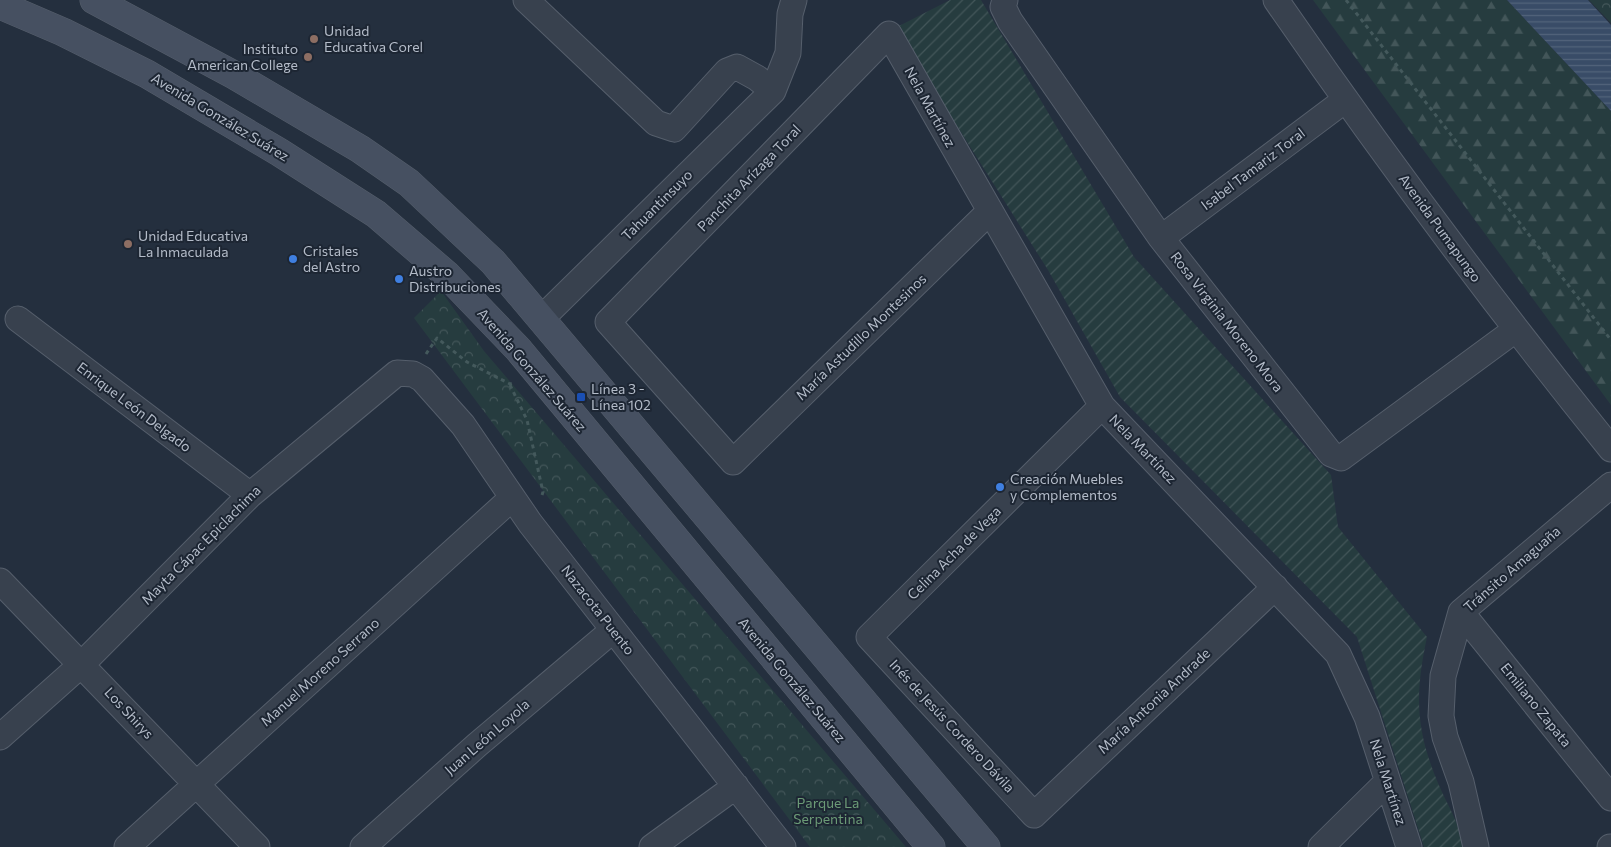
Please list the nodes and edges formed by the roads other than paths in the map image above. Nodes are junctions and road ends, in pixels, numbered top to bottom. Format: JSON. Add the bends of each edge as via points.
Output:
{"nodes":[{"id":1,"x":94,"y":0,"type":"edge"},
{"id":2,"x":794,"y":0,"type":"edge"},
{"id":3,"x":1005,"y":0,"type":"edge"},
{"id":4,"x":1276,"y":0,"type":"edge"},
{"id":5,"x":0,"y":5,"type":"edge"},
{"id":6,"x":543,"y":5,"type":"edge"},
{"id":7,"x":889,"y":34,"type":"joint"},
{"id":8,"x":773,"y":91,"type":"junction"},
{"id":9,"x":1345,"y":100,"type":"junction"},
{"id":10,"x":989,"y":212,"type":"junction"},
{"id":11,"x":1161,"y":238,"type":"junction"},
{"id":12,"x":18,"y":318,"type":"dead end"},
{"id":13,"x":541,"y":319,"type":"junction"},
{"id":14,"x":1514,"y":330,"type":"junction"},
{"id":15,"x":413,"y":374,"type":"joint"},
{"id":16,"x":1102,"y":406,"type":"junction"},
{"id":17,"x":1611,"y":449,"type":"edge"},
{"id":18,"x":733,"y":462,"type":"joint"},
{"id":19,"x":1611,"y":486,"type":"edge"},
{"id":20,"x":250,"y":495,"type":"junction"},
{"id":21,"x":512,"y":498,"type":"junction"},
{"id":22,"x":0,"y":581,"type":"edge"},
{"id":23,"x":1275,"y":587,"type":"junction"},
{"id":24,"x":1461,"y":612,"type":"junction"},
{"id":25,"x":613,"y":630,"type":"junction"},
{"id":26,"x":869,"y":637,"type":"joint"},
{"id":27,"x":82,"y":664,"type":"junction"},
{"id":28,"x":0,"y":737,"type":"edge"},
{"id":29,"x":1387,"y":782,"type":"junction"},
{"id":30,"x":196,"y":785,"type":"junction"},
{"id":31,"x":736,"y":786,"type":"junction"},
{"id":32,"x":1611,"y":798,"type":"edge"},
{"id":33,"x":1034,"y":815,"type":"joint"},
{"id":34,"x":127,"y":847,"type":"edge"},
{"id":35,"x":257,"y":847,"type":"edge"},
{"id":36,"x":363,"y":847,"type":"edge"},
{"id":37,"x":652,"y":847,"type":"edge"},
{"id":38,"x":783,"y":847,"type":"edge"},
{"id":39,"x":931,"y":847,"type":"edge"},
{"id":40,"x":986,"y":847,"type":"edge"},
{"id":41,"x":1321,"y":847,"type":"edge"},
{"id":42,"x":1409,"y":847,"type":"edge"},
{"id":43,"x":1476,"y":847,"type":"edge"}],
"edges":[{"from":1,"to":13,"type":"main road","via":[[242,80],[360,149],[409,183],[493,262]]},
{"from":2,"to":8,"type":"street","via":[[788,53]]},
{"from":3,"to":11,"type":"street","name":"Rosa Virginia Moreno Mora","via":[[1003,7],[1010,21]]},
{"from":4,"to":9,"type":"street","name":"Avenida Pumapungo"},
{"from":5,"to":39,"type":"main road","name":"Avenida González Suárez","via":[[147,74],[279,152],[376,214],[447,275],[518,349]]},
{"from":6,"to":8,"type":"street","via":[[656,123],[674,129],[727,71],[738,67]]},
{"from":7,"to":10,"type":"street","name":"Nela Martínez"},
{"from":7,"to":18,"type":"street","name":"Panchita Arízaga Toral","via":[[608,322]]},
{"from":8,"to":13,"type":"street","name":"Tahuantinsuyo"},
{"from":9,"to":11,"type":"street","name":"Isabel Tamariz Toral"},
{"from":9,"to":14,"type":"street","name":"Avenida Pumapungo"},
{"from":10,"to":16,"type":"street","name":"Nela Martínez"},
{"from":10,"to":18,"type":"street","name":"María Astudillo Montesinos"},
{"from":11,"to":14,"type":"street","name":"Rosa Virginia Moreno Mora","via":[[1336,457],[1341,458]]},
{"from":12,"to":20,"type":"street","name":"Enrique León Delgado"},
{"from":13,"to":40,"type":"main road"},
{"from":14,"to":17,"type":"street","name":"Avenida Pumapungo"},
{"from":15,"to":20,"type":"street","name":"Mayta Cápac Epiclachima","via":[[397,373]]},
{"from":15,"to":21,"type":"street","name":"Nazacota Puento","via":[[422,379],[463,425]]},
{"from":16,"to":23,"type":"street","name":"Nela Martínez"},
{"from":16,"to":26,"type":"street","name":"Celina Acha de Vega"},
{"from":19,"to":24,"type":"street","name":"Tránsito Amaguaña"},
{"from":20,"to":27,"type":"street","name":"Mayta Cápac Epiclachima"},
{"from":21,"to":25,"type":"street","name":"Nazacota Puento"},
{"from":21,"to":30,"type":"street","name":"Manuel Moreno Serrano"},
{"from":22,"to":27,"type":"street","name":"Los Shirys"},
{"from":23,"to":29,"type":"street","name":"Nela Martínez","via":[[1338,654],[1367,717]]},
{"from":23,"to":33,"type":"street","name":"María Antonia Andrade"},
{"from":24,"to":32,"type":"street","name":"Emiliano Zapata"},
{"from":24,"to":43,"type":"street","name":"Tránsito Amaguaña","via":[[1443,676],[1441,716]]},
{"from":25,"to":31,"type":"street","name":"Nazacota Puento"},
{"from":25,"to":36,"type":"street","name":"Juan León Loyola","via":[[476,745]]},
{"from":26,"to":33,"type":"street","name":"Inés de Jesús Cordero Dávila"},
{"from":27,"to":28,"type":"street","name":"Mayta Cápac Epiclachima"},
{"from":27,"to":30,"type":"street","name":"Los Shirys"},
{"from":29,"to":41,"type":"street"},
{"from":29,"to":42,"type":"street","name":"Nela Martínez"},
{"from":30,"to":34,"type":"street","name":"Manuel Moreno Serrano"},
{"from":30,"to":35,"type":"street","name":"Los Shirys"},
{"from":31,"to":37,"type":"street"},
{"from":31,"to":38,"type":"street","name":"Nazacota Puento"}]}
